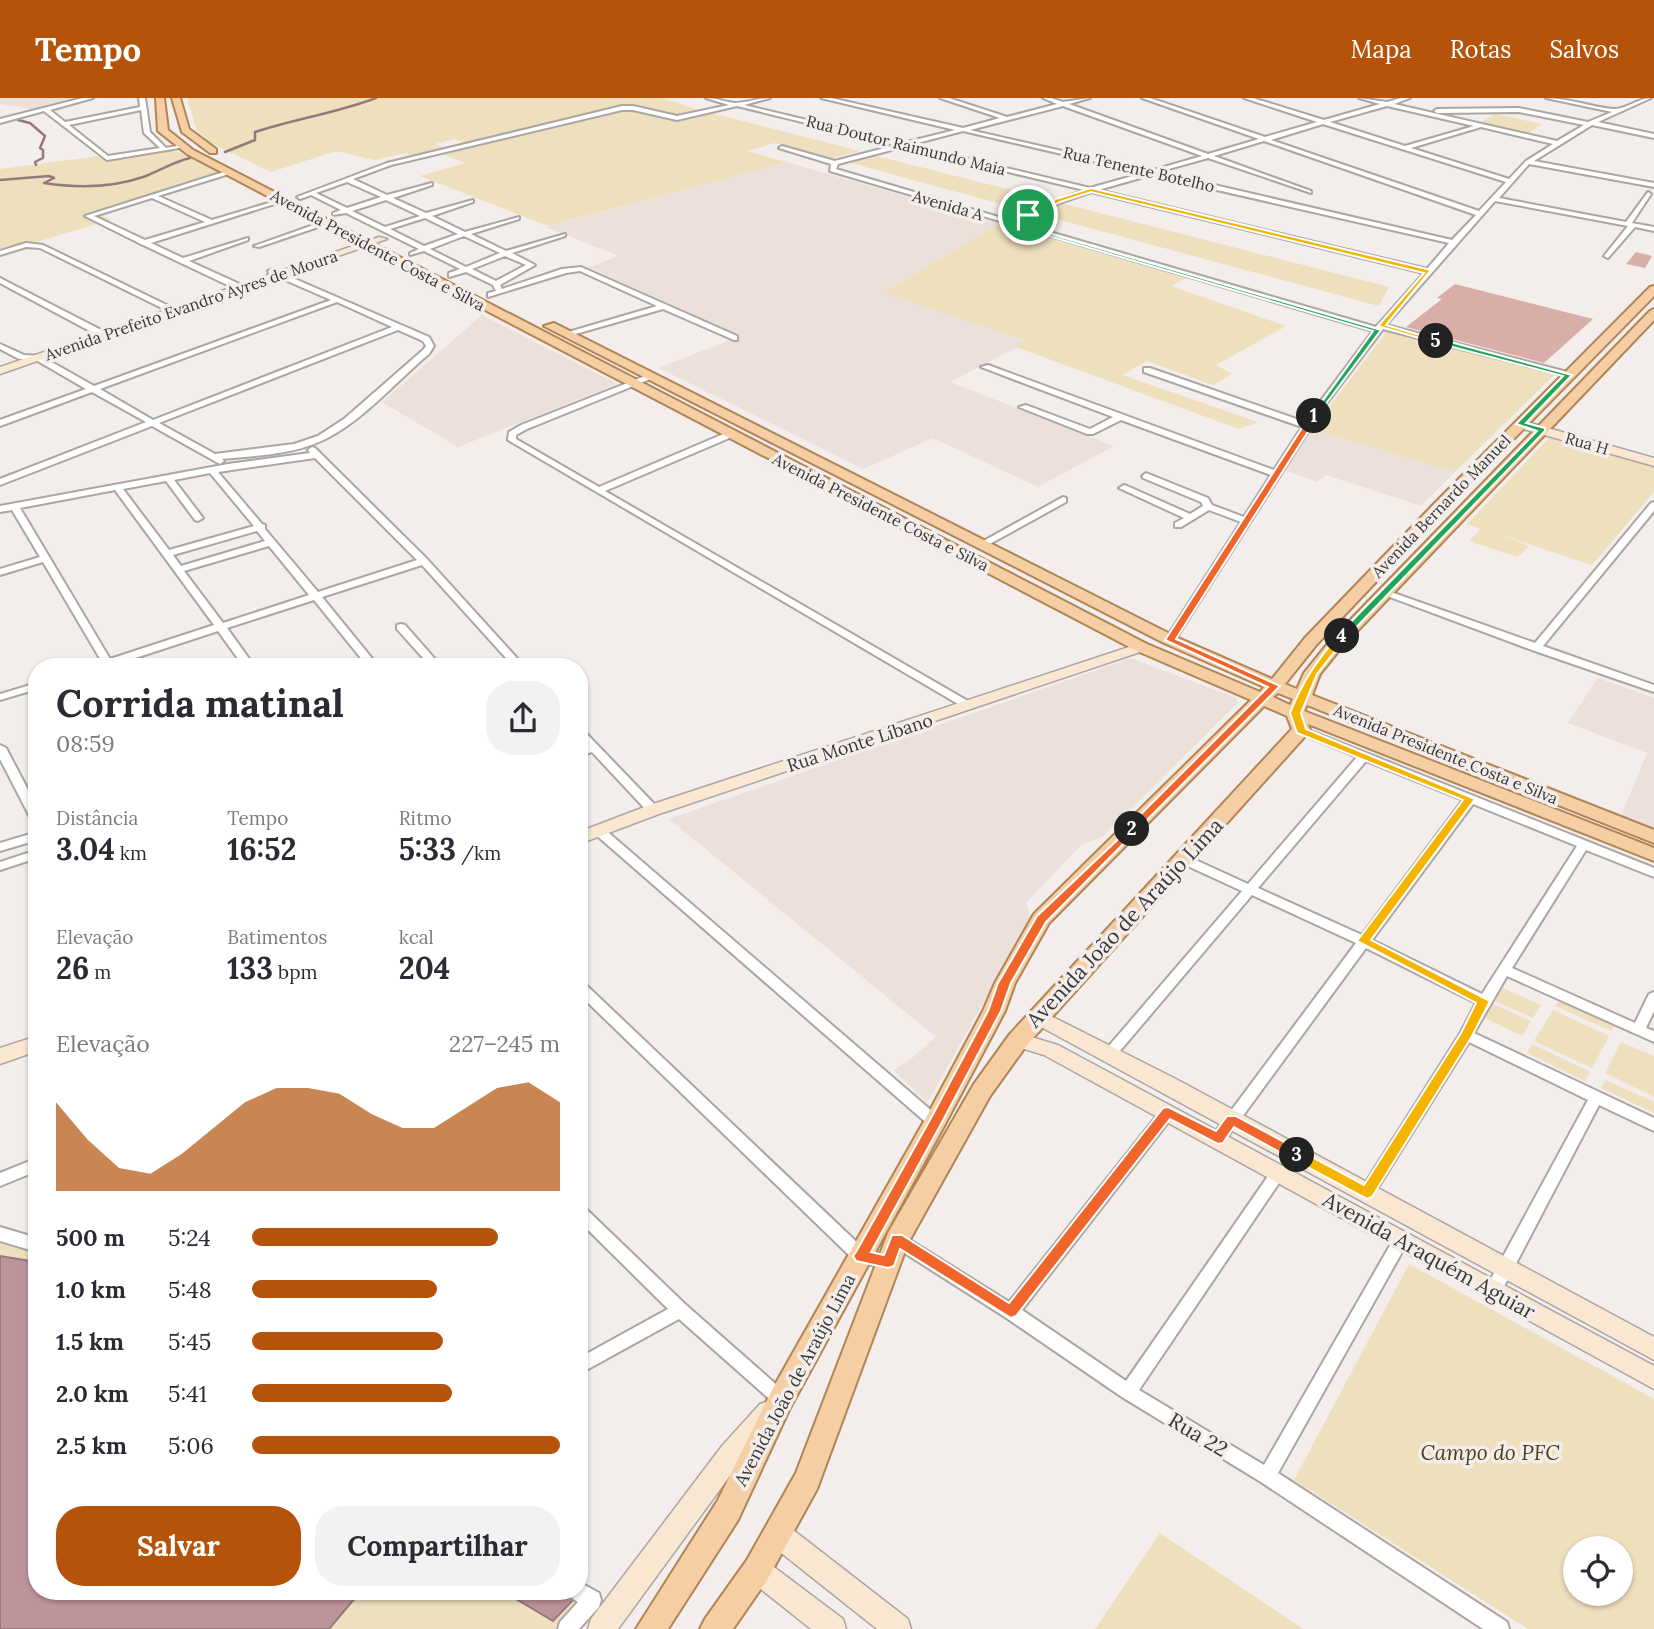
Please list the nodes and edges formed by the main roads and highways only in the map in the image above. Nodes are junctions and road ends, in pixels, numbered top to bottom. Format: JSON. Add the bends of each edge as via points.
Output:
{"nodes":[{"id":1,"x":160,"y":99,"type":"edge"},
{"id":2,"x":176,"y":99,"type":"edge"},
{"id":3,"x":246,"y":168,"type":"dead end"},
{"id":4,"x":274,"y":189,"type":"junction"},
{"id":5,"x":330,"y":219,"type":"junction"},
{"id":6,"x":373,"y":238,"type":"junction"},
{"id":7,"x":451,"y":275,"type":"junction"},
{"id":8,"x":1654,"y":289,"type":"edge"},
{"id":9,"x":1654,"y":313,"type":"edge"},
{"id":10,"x":835,"y":469,"type":"junction"},
{"id":11,"x":816,"y":479,"type":"junction"},
{"id":12,"x":1040,"y":573,"type":"junction"},
{"id":13,"x":1005,"y":577,"type":"junction"},
{"id":14,"x":1086,"y":597,"type":"junction"},
{"id":15,"x":1055,"y":603,"type":"junction"},
{"id":16,"x":1268,"y":692,"type":"junction"},
{"id":17,"x":1299,"y":713,"type":"junction"},
{"id":18,"x":1654,"y":836,"type":"edge"},
{"id":19,"x":1654,"y":855,"type":"edge"},
{"id":20,"x":651,"y":1629,"type":"edge"},
{"id":21,"x":715,"y":1629,"type":"edge"}],
"edges":[{"from":1,"to":2,"type":"main road"},
{"from":1,"to":4,"type":"main road","name":"Avenida Presidente Costa e Silva","via":[[163,131],[182,147]]},
{"from":2,"to":3,"type":"main road","via":[[189,135]]},
{"from":4,"to":5,"type":"main road","name":"Avenida Presidente Costa e Silva"},
{"from":4,"to":5,"type":"main road","name":"Avenida Presidente Costa e Silva","via":[[300,197]]},
{"from":5,"to":6,"type":"main road","name":"Avenida Presidente Costa e Silva"},
{"from":6,"to":7,"type":"main road","name":"Avenida Presidente Costa e Silva","via":[[418,252]]},
{"from":6,"to":7,"type":"main road","name":"Avenida Presidente Costa e Silva","via":[[423,274]]},
{"from":7,"to":10,"type":"main road","name":"Avenida Presidente Costa e Silva","via":[[497,290],[564,333]]},
{"from":7,"to":11,"type":"main road","name":"Avenida Presidente Costa e Silva","via":[[632,383]]},
{"from":8,"to":16,"type":"main road","name":"Avenida Bernardo Manuel","via":[[1311,641]]},
{"from":9,"to":17,"type":"main road","name":"Avenida Bernardo Manuel","via":[[1335,645],[1312,673]]},
{"from":10,"to":11,"type":"main road"},
{"from":10,"to":12,"type":"main road","name":"Avenida Presidente Costa e Silva"},
{"from":11,"to":13,"type":"main road","name":"Avenida Presidente Costa e Silva"},
{"from":12,"to":13,"type":"main road","via":[[1045,581],[1038,585]]},
{"from":12,"to":14,"type":"main road","name":"Avenida Presidente Costa e Silva"},
{"from":13,"to":15,"type":"main road","name":"Avenida Presidente Costa e Silva"},
{"from":14,"to":15,"type":"main road","via":[[1062,592],[1054,596]]},
{"from":14,"to":16,"type":"main road","name":"Avenida Presidente Costa e Silva"},
{"from":15,"to":16,"type":"main road","name":"Avenida Presidente Costa e Silva","via":[[1141,647]]},
{"from":16,"to":17,"type":"main road","name":"Avenida Presidente Costa e Silva"},
{"from":16,"to":20,"type":"main road","name":"Avenida João de Araújo Lima","via":[[1041,919],[781,1399],[728,1510]]},
{"from":17,"to":18,"type":"main road","name":"Avenida Presidente Costa e Silva"},
{"from":17,"to":19,"type":"main road","name":"Avenida Presidente Costa e Silva"},
{"from":17,"to":21,"type":"main road","name":"Avenida João de Araújo Lima","via":[[1185,860],[1018,1040],[982,1090],[893,1251],[807,1480],[779,1535]]}]}
